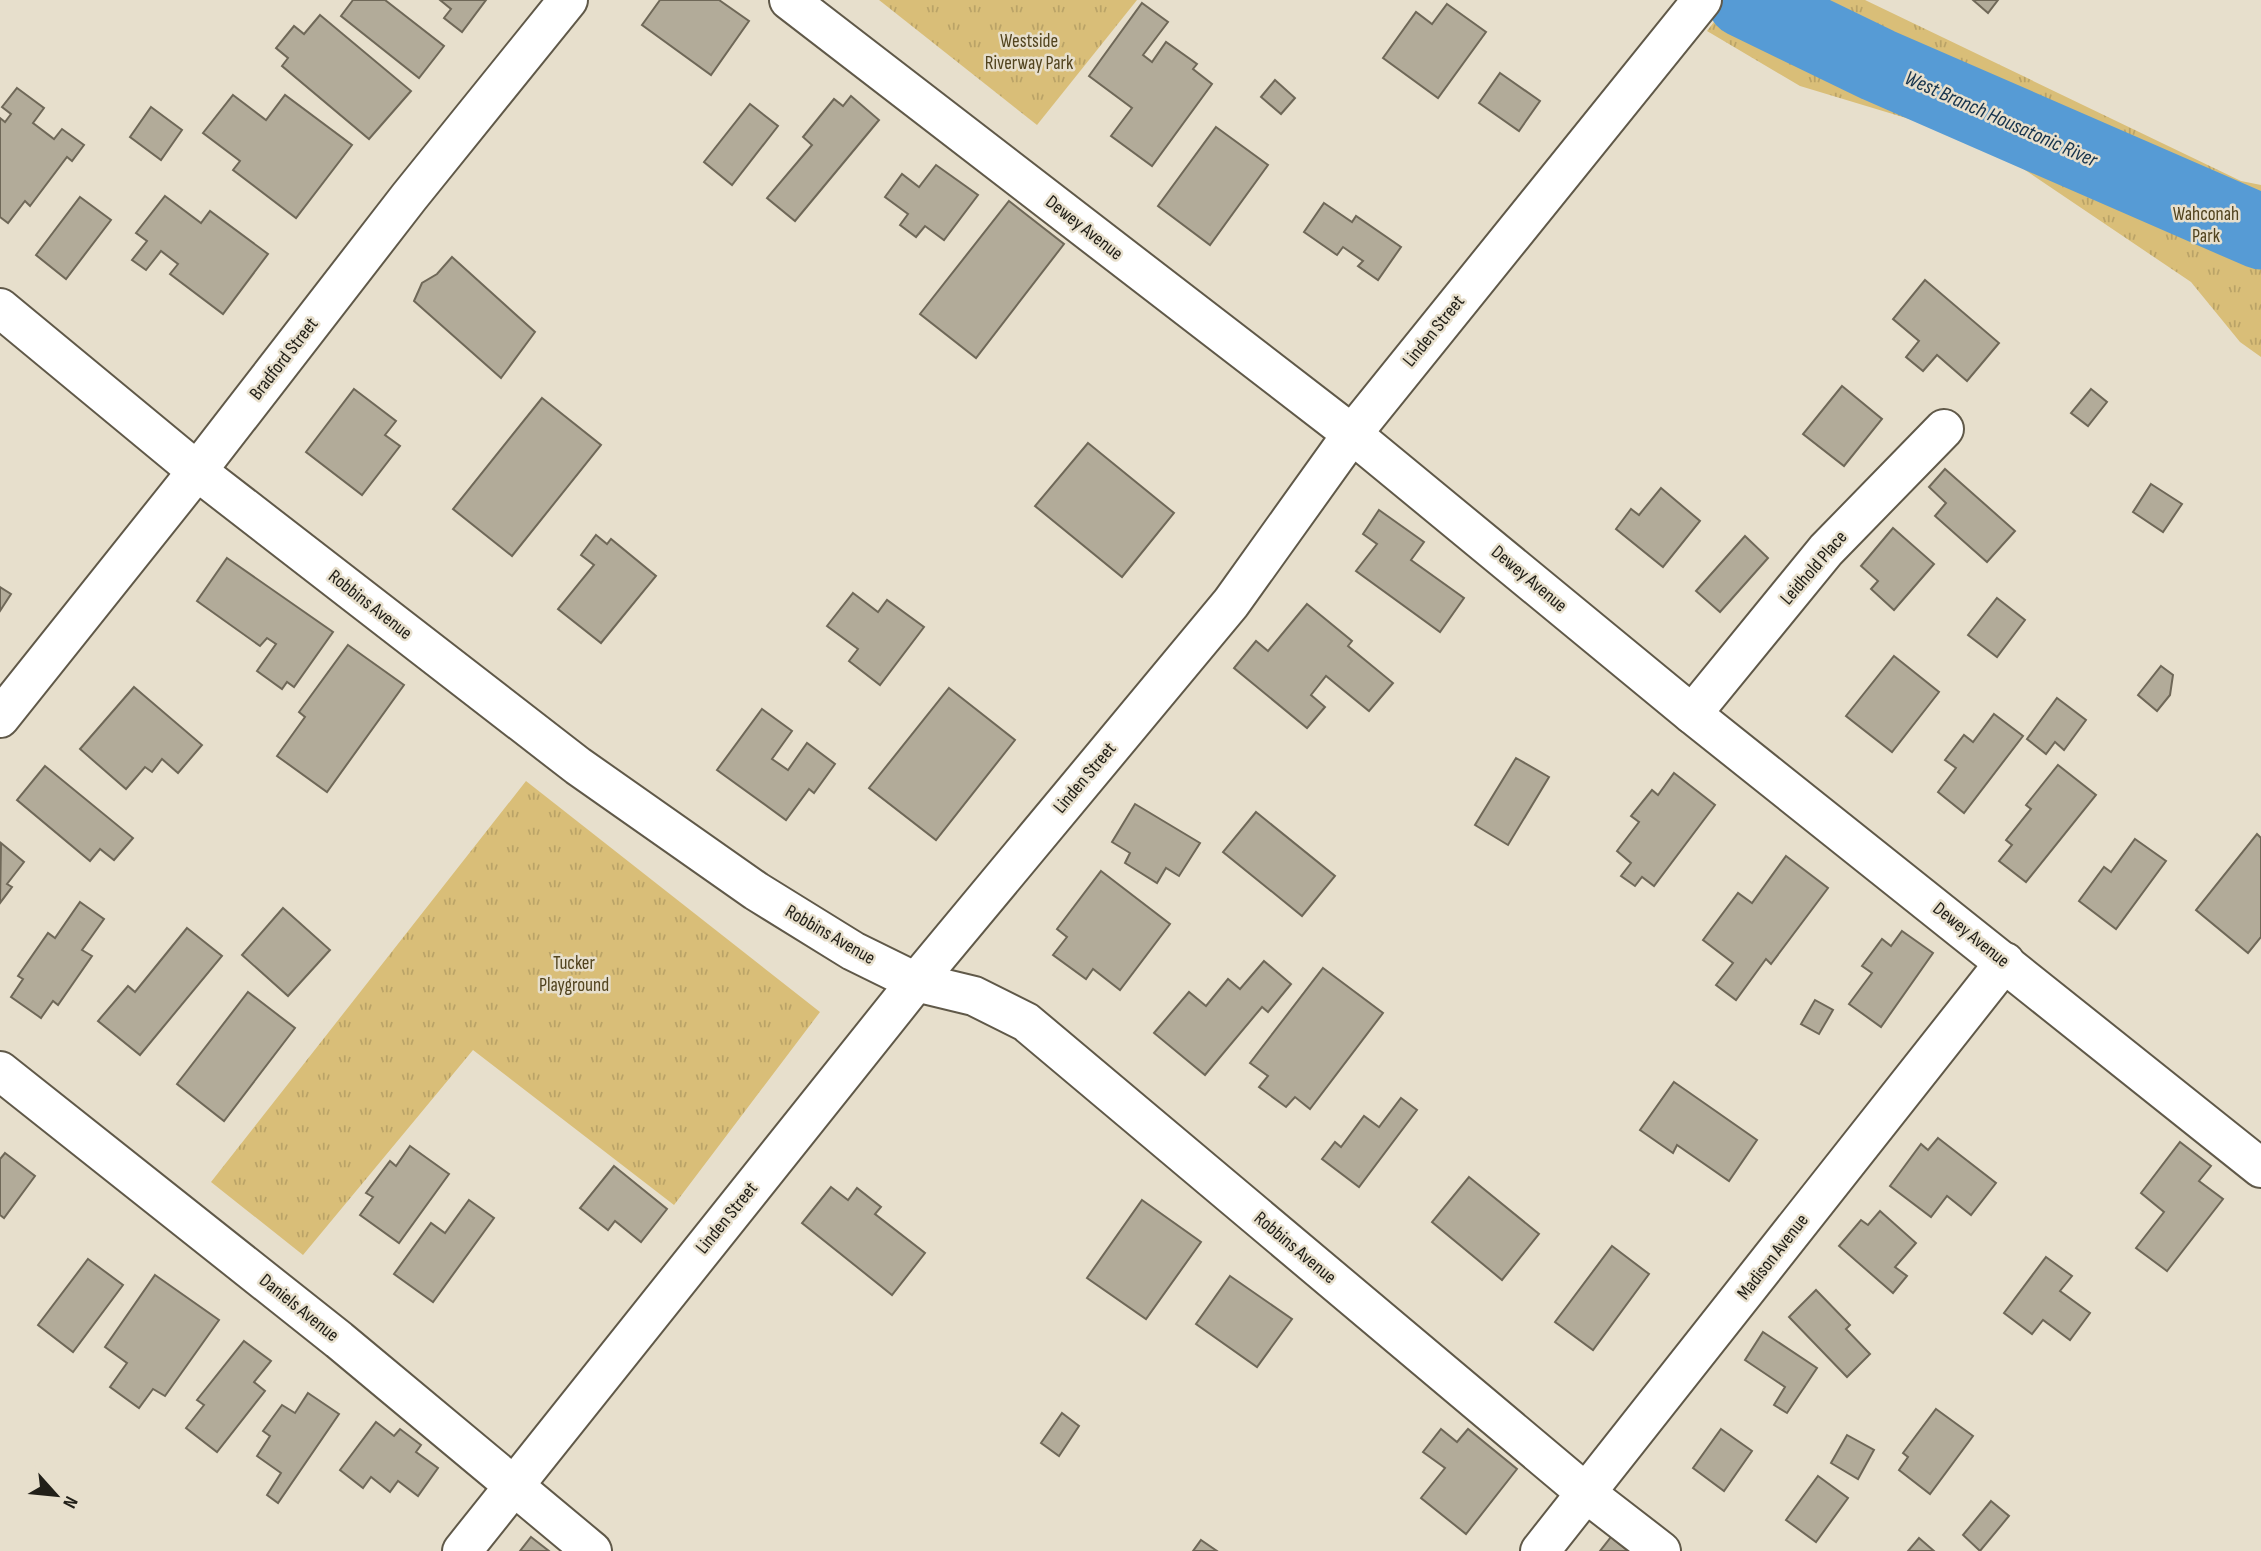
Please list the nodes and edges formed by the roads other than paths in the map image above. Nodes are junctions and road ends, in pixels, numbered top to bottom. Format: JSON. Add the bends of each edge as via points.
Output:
{"nodes":[{"id":1,"x":568,"y":0,"type":"edge"},
{"id":2,"x":789,"y":0,"type":"edge"},
{"id":3,"x":1702,"y":0,"type":"edge"},
{"id":4,"x":0,"y":308,"type":"edge"},
{"id":5,"x":1944,"y":429,"type":"dead end"},
{"id":6,"x":1352,"y":434,"type":"junction"},
{"id":7,"x":197,"y":471,"type":"junction"},
{"id":8,"x":1692,"y":714,"type":"junction"},
{"id":9,"x":0,"y":719,"type":"edge"},
{"id":10,"x":2005,"y":962,"type":"junction"},
{"id":11,"x":916,"y":982,"type":"junction"},
{"id":12,"x":0,"y":1072,"type":"edge"},
{"id":13,"x":2261,"y":1168,"type":"edge"},
{"id":14,"x":513,"y":1485,"type":"junction"},
{"id":15,"x":1586,"y":1493,"type":"junction"},
{"id":16,"x":461,"y":1551,"type":"edge"},
{"id":17,"x":592,"y":1551,"type":"edge"},
{"id":18,"x":1540,"y":1551,"type":"edge"},
{"id":19,"x":1661,"y":1551,"type":"edge"}],
"edges":[{"from":1,"to":7,"type":"street","name":"Bradford Street"},
{"from":2,"to":6,"type":"street","name":"Dewey Avenue"},
{"from":3,"to":6,"type":"street","name":"Linden Street"},
{"from":4,"to":7,"type":"street","name":"Robbins Avenue"},
{"from":5,"to":8,"type":"street","name":"Leidhold Place","via":[[1826,550]]},
{"from":6,"to":8,"type":"street","name":"Dewey Avenue"},
{"from":6,"to":11,"type":"street","name":"Linden Street","via":[[1231,603]]},
{"from":7,"to":9,"type":"street","name":"Bradford Street"},
{"from":7,"to":11,"type":"street","name":"Robbins Avenue","via":[[578,766],[756,891],[853,951]]},
{"from":8,"to":10,"type":"street","name":"Dewey Avenue"},
{"from":10,"to":13,"type":"street","name":"Dewey Avenue"},
{"from":10,"to":15,"type":"street","name":"Madison Avenue"},
{"from":11,"to":14,"type":"street","name":"Linden Street"},
{"from":11,"to":15,"type":"street","name":"Robbins Avenue","via":[[974,996],[1026,1022]]},
{"from":12,"to":14,"type":"street","name":"Daniels Avenue"},
{"from":14,"to":16,"type":"street","name":"Linden Street"},
{"from":14,"to":17,"type":"street","name":"Daniels Avenue"},
{"from":15,"to":18,"type":"street","name":"Madison Avenue"},
{"from":15,"to":19,"type":"street","name":"Robbins Avenue"}]}
